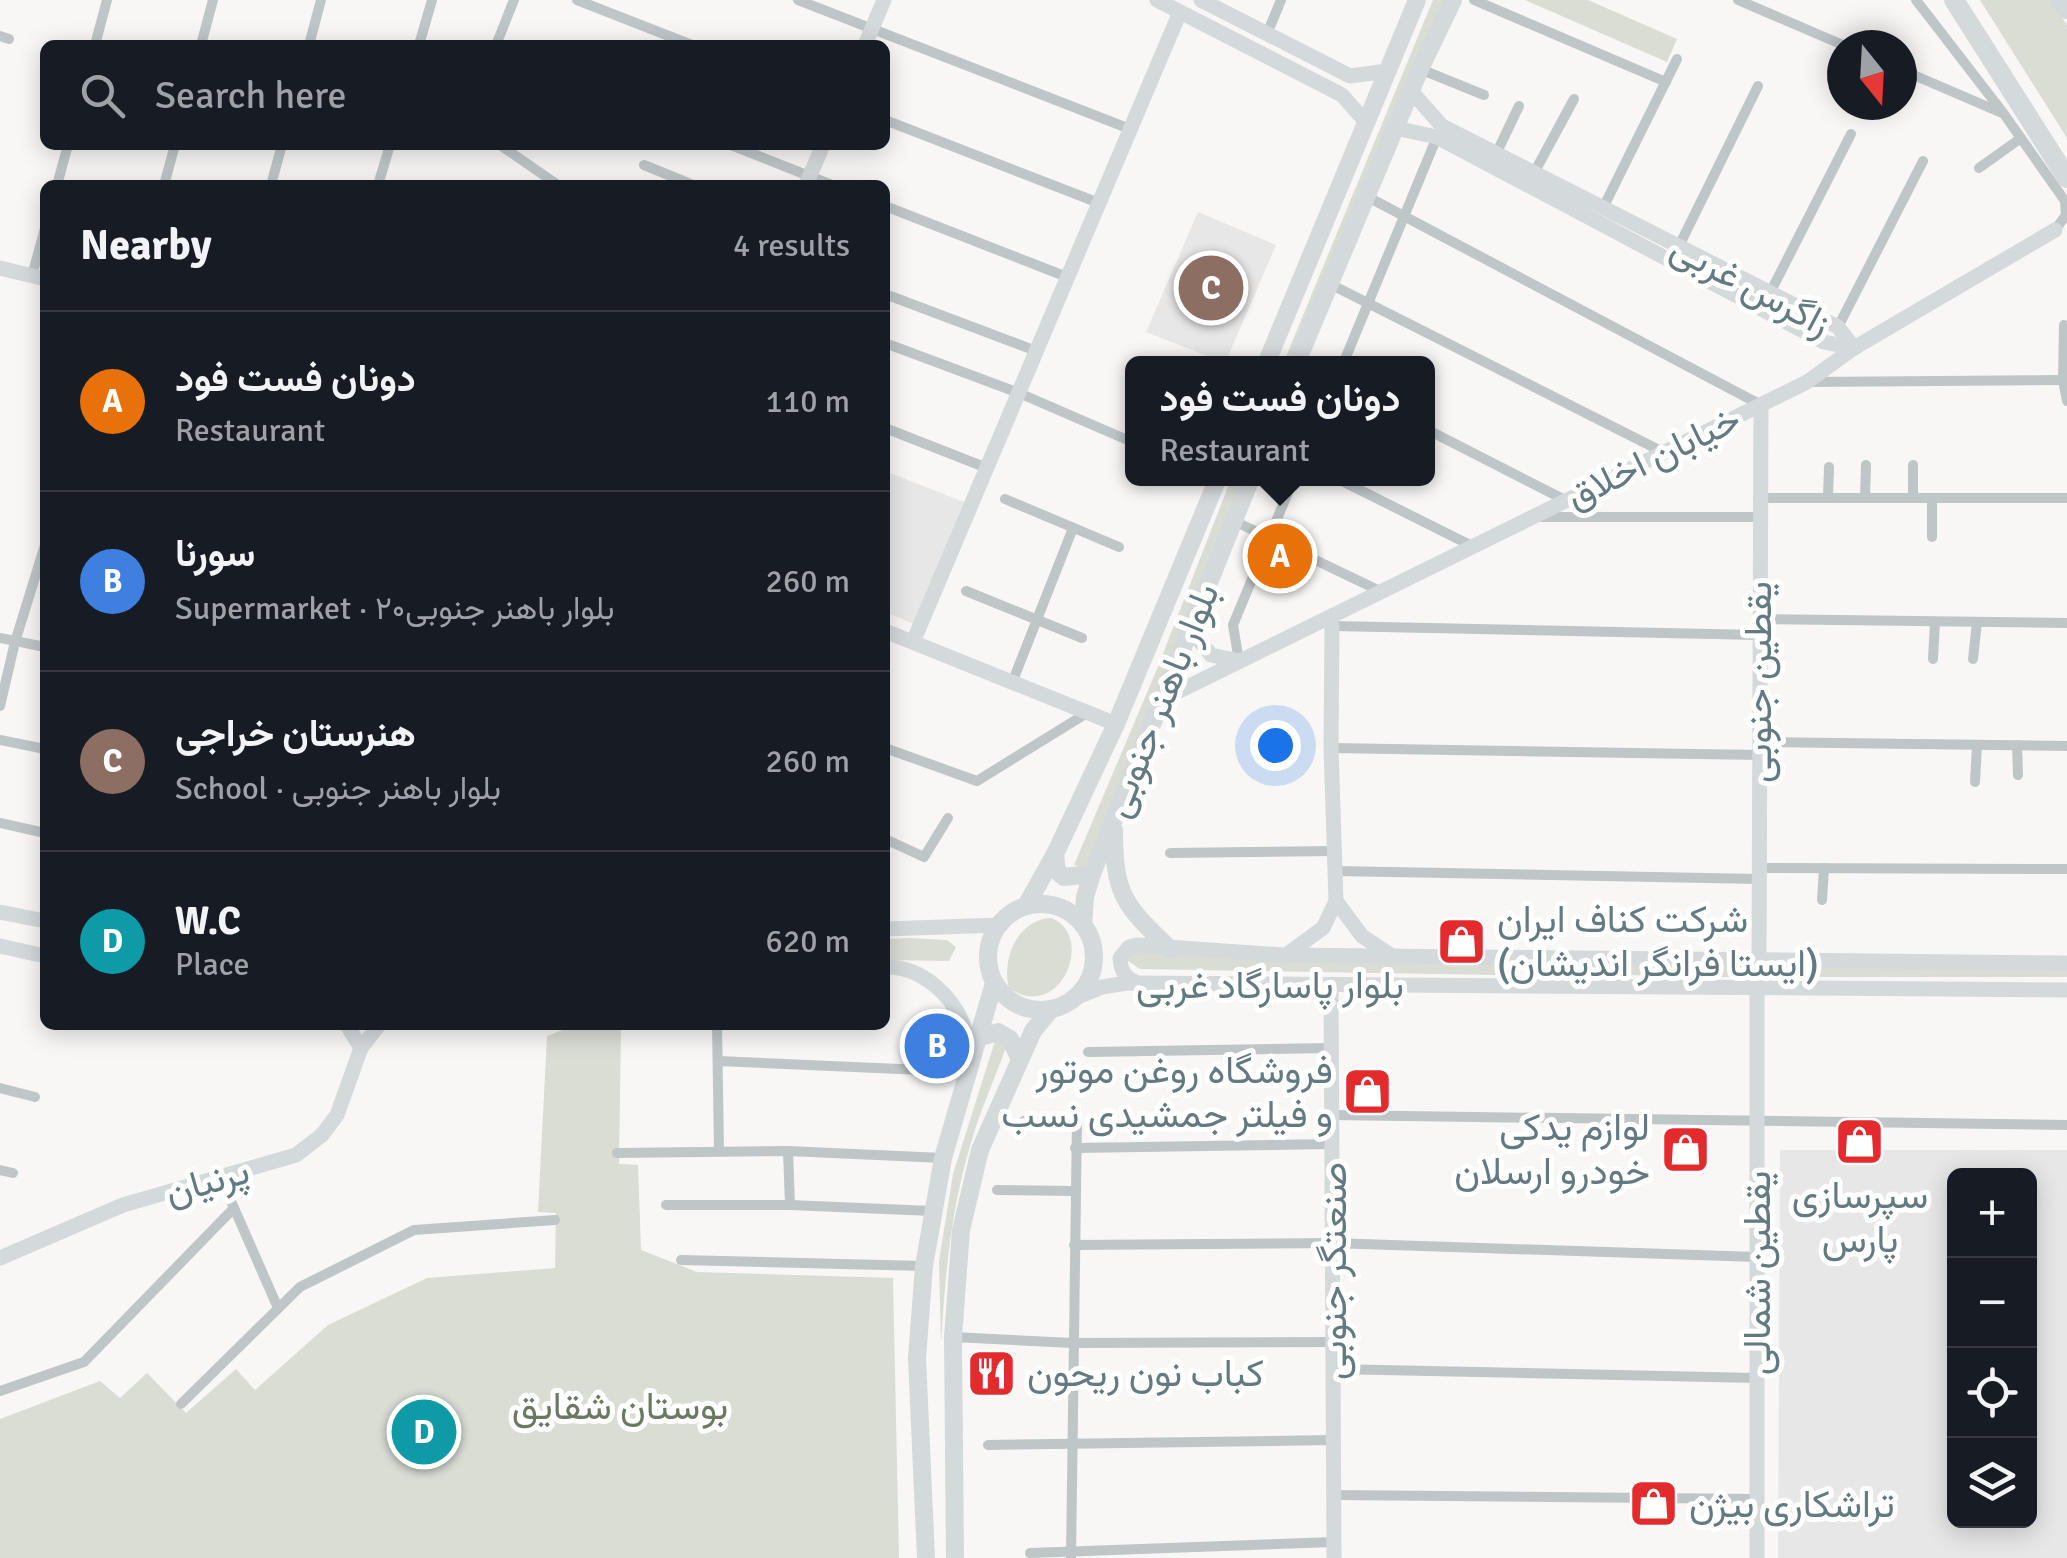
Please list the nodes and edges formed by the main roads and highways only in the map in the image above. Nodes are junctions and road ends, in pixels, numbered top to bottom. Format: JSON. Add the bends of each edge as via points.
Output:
{"nodes":[{"id":1,"x":1418,"y":0,"type":"edge"},
{"id":2,"x":1453,"y":0,"type":"edge"},
{"id":3,"x":1954,"y":0,"type":"edge"},
{"id":4,"x":1964,"y":0,"type":"edge"},
{"id":5,"x":1988,"y":52,"type":"junction"},
{"id":6,"x":2067,"y":178,"type":"edge"},
{"id":7,"x":1269,"y":356,"type":"edge"},
{"id":8,"x":1300,"y":356,"type":"edge"},
{"id":9,"x":1215,"y":486,"type":"edge"},
{"id":10,"x":1248,"y":486,"type":"edge"},
{"id":11,"x":1114,"y":818,"type":"junction"},
{"id":12,"x":1055,"y":854,"type":"junction"},
{"id":13,"x":1092,"y":874,"type":"junction"},
{"id":14,"x":1026,"y":906,"type":"junction"},
{"id":15,"x":1083,"y":925,"type":"junction"},
{"id":16,"x":1170,"y":949,"type":"road end"},
{"id":17,"x":994,"y":983,"type":"junction"},
{"id":18,"x":1051,"y":1009,"type":"junction"},
{"id":19,"x":978,"y":1038,"type":"junction"},
{"id":20,"x":1020,"y":1058,"type":"junction"},
{"id":21,"x":926,"y":1558,"type":"edge"},
{"id":22,"x":955,"y":1558,"type":"edge"}],
"edges":[{"from":1,"to":7,"type":"main road"},
{"from":2,"to":8,"type":"main road"},
{"from":3,"to":5,"type":"highway"},
{"from":4,"to":5,"type":"highway"},
{"from":5,"to":6,"type":"highway"},
{"from":9,"to":12,"type":"main road","name":"بلوار باهنر جنوبی"},
{"from":10,"to":11,"type":"main road","name":"بلوار باهنر جنوبی"},
{"from":11,"to":13,"type":"main road","name":"بلوار باهنر جنوبی"},
{"from":11,"to":16,"type":"main road","via":[[1114,874],[1124,899]]},
{"from":12,"to":13,"type":"main road","via":[[1064,877]]},
{"from":12,"to":14,"type":"main road","name":"بلوار باهنر جنوبی"},
{"from":13,"to":15,"type":"main road","name":"بلوار باهنر جنوبی"},
{"from":14,"to":15,"type":"main road","via":[[1056,906]]},
{"from":14,"to":17,"type":"main road","via":[[999,925],[988,954]]},
{"from":15,"to":18,"type":"main road","via":[[1094,959],[1085,987]]},
{"from":17,"to":18,"type":"main road","via":[[1024,1008]]},
{"from":17,"to":19,"type":"main road"},
{"from":18,"to":20,"type":"main road"},
{"from":19,"to":20,"type":"main road","via":[[998,1032]]},
{"from":19,"to":21,"type":"main road","via":[[942,1158],[924,1266],[917,1358]]},
{"from":20,"to":22,"type":"main road","via":[[980,1150],[961,1230],[953,1337]]}]}
